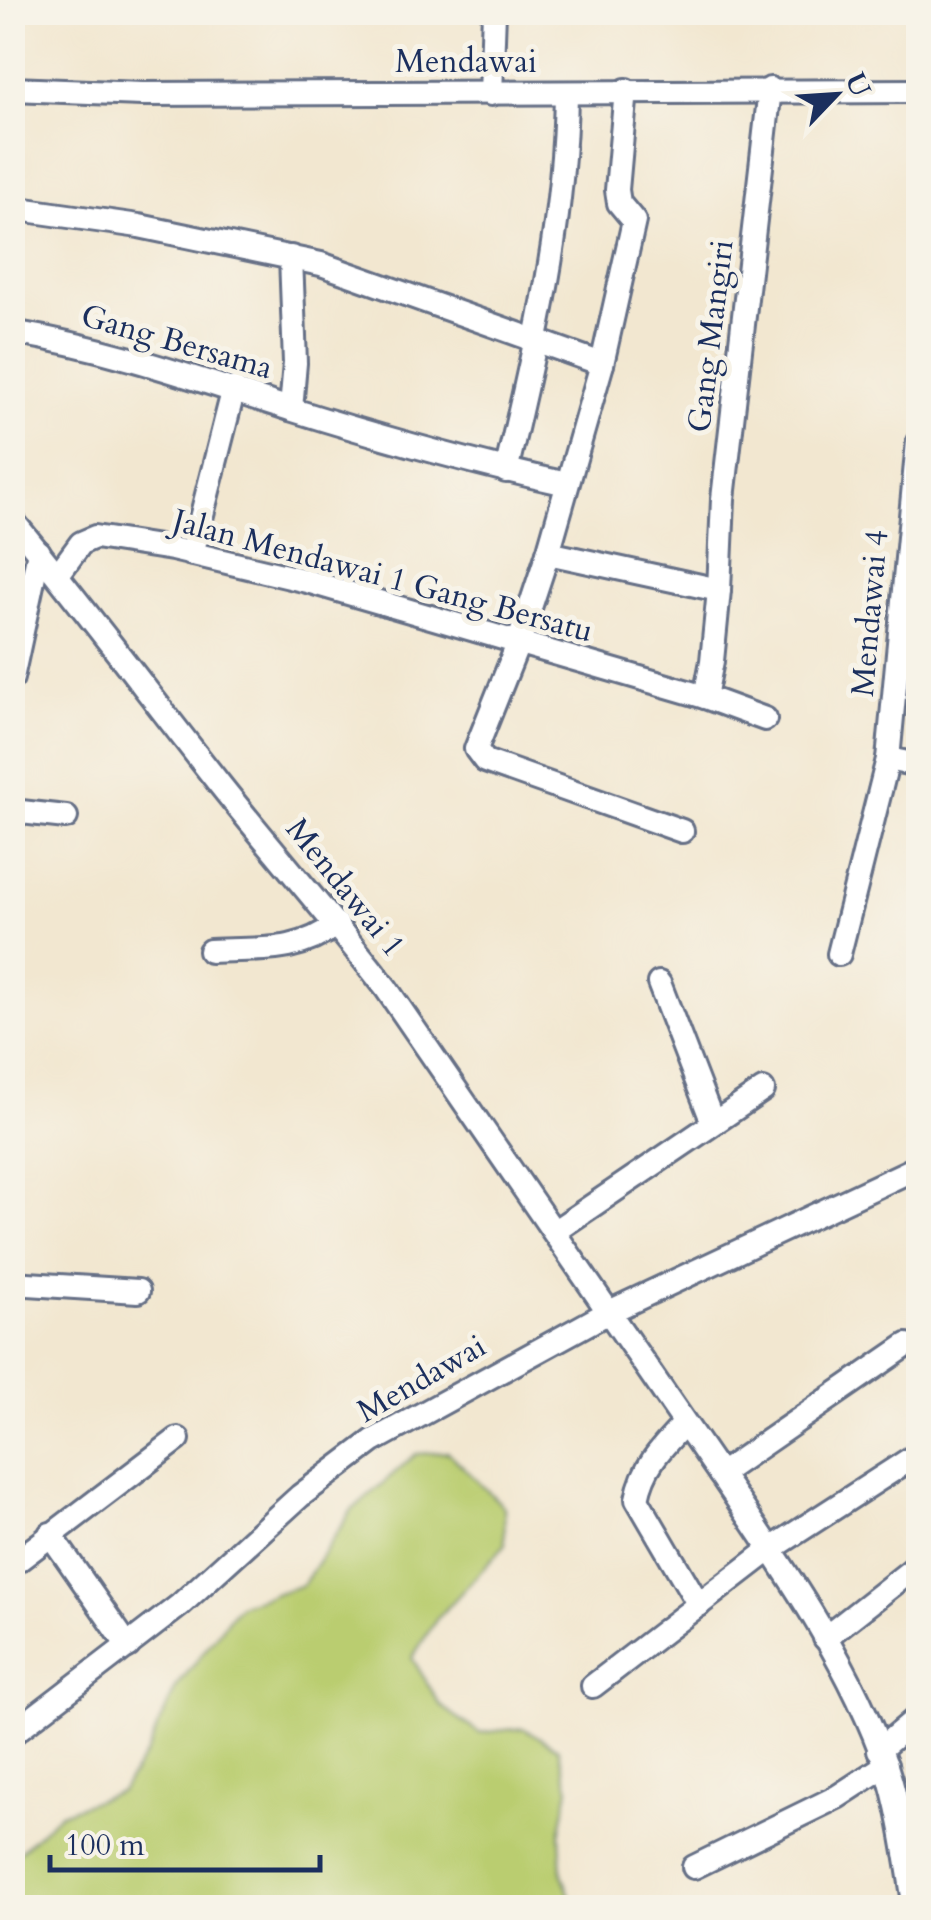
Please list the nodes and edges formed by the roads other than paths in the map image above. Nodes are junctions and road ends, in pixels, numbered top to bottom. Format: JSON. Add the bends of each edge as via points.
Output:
{"nodes":[{"id":1,"x":494,"y":12,"type":"edge"},
{"id":2,"x":12,"y":89,"type":"edge"},
{"id":3,"x":626,"y":90,"type":"junction"},
{"id":4,"x":770,"y":90,"type":"junction"},
{"id":5,"x":918,"y":91,"type":"edge"},
{"id":6,"x":491,"y":94,"type":"junction"},
{"id":7,"x":566,"y":94,"type":"junction"},
{"id":8,"x":12,"y":208,"type":"edge"},
{"id":9,"x":291,"y":258,"type":"junction"},
{"id":10,"x":12,"y":332,"type":"edge"},
{"id":11,"x":536,"y":343,"type":"junction"},
{"id":12,"x":602,"y":364,"type":"junction"},
{"id":13,"x":234,"y":388,"type":"junction"},
{"id":14,"x":291,"y":409,"type":"junction"},
{"id":15,"x":918,"y":442,"type":"edge"},
{"id":16,"x":506,"y":471,"type":"junction"},
{"id":17,"x":568,"y":484,"type":"junction"},
{"id":18,"x":916,"y":489,"type":"edge"},
{"id":19,"x":12,"y":520,"type":"edge"},
{"id":20,"x":39,"y":552,"type":"junction"},
{"id":21,"x":548,"y":553,"type":"junction"},
{"id":22,"x":192,"y":554,"type":"junction"},
{"id":23,"x":59,"y":574,"type":"junction"},
{"id":24,"x":720,"y":590,"type":"junction"},
{"id":25,"x":518,"y":644,"type":"junction"},
{"id":26,"x":12,"y":678,"type":"edge"},
{"id":27,"x":704,"y":697,"type":"junction"},
{"id":28,"x":765,"y":719,"type":"dead end"},
{"id":29,"x":888,"y":758,"type":"junction"},
{"id":30,"x":918,"y":765,"type":"edge"},
{"id":31,"x":12,"y":811,"type":"edge"},
{"id":32,"x":66,"y":816,"type":"dead end"},
{"id":33,"x":682,"y":832,"type":"dead end"},
{"id":34,"x":337,"y":924,"type":"junction"},
{"id":35,"x":210,"y":950,"type":"dead end"},
{"id":36,"x":839,"y":954,"type":"dead end"},
{"id":37,"x":659,"y":983,"type":"dead end"},
{"id":38,"x":764,"y":1090,"type":"dead end"},
{"id":39,"x":712,"y":1123,"type":"junction"},
{"id":40,"x":918,"y":1167,"type":"edge"},
{"id":41,"x":555,"y":1231,"type":"junction"},
{"id":42,"x":12,"y":1283,"type":"edge"},
{"id":43,"x":138,"y":1290,"type":"dead end"},
{"id":44,"x":607,"y":1313,"type":"junction"},
{"id":45,"x":907,"y":1346,"type":"dead end"},
{"id":46,"x":684,"y":1424,"type":"junction"},
{"id":47,"x":178,"y":1439,"type":"dead end"},
{"id":48,"x":918,"y":1454,"type":"edge"},
{"id":49,"x":720,"y":1474,"type":"junction"},
{"id":50,"x":50,"y":1534,"type":"junction"},
{"id":51,"x":771,"y":1550,"type":"junction"},
{"id":52,"x":12,"y":1565,"type":"edge"},
{"id":53,"x":918,"y":1565,"type":"edge"},
{"id":54,"x":699,"y":1605,"type":"junction"},
{"id":55,"x":825,"y":1638,"type":"junction"},
{"id":56,"x":128,"y":1646,"type":"junction"},
{"id":57,"x":593,"y":1686,"type":"dead end"},
{"id":58,"x":918,"y":1717,"type":"edge"},
{"id":59,"x":12,"y":1734,"type":"edge"},
{"id":60,"x":882,"y":1758,"type":"junction"},
{"id":61,"x":908,"y":1815,"type":"edge"},
{"id":62,"x":694,"y":1866,"type":"dead end"},
{"id":63,"x":915,"y":1908,"type":"edge"}],
"edges":[{"from":1,"to":6,"type":"street"},
{"from":2,"to":6,"type":"street","name":"Mendawai"},
{"from":3,"to":4,"type":"street","name":"Mendawai"},
{"from":3,"to":7,"type":"street","name":"Mendawai"},
{"from":3,"to":12,"type":"street","via":[[617,190],[634,222]]},
{"from":4,"to":5,"type":"street","name":"Mendawai"},
{"from":4,"to":24,"type":"street","name":"Gang Mangiri","via":[[723,498]]},
{"from":6,"to":7,"type":"street","name":"Mendawai"},
{"from":7,"to":11,"type":"street","via":[[553,252]]},
{"from":8,"to":9,"type":"street"},
{"from":9,"to":11,"type":"street"},
{"from":9,"to":14,"type":"street","name":"Gang Bersama"},
{"from":10,"to":13,"type":"street","name":"Gang Bersama","via":[[123,354]]},
{"from":11,"to":12,"type":"street"},
{"from":11,"to":16,"type":"street"},
{"from":12,"to":17,"type":"street"},
{"from":13,"to":14,"type":"street","name":"Gang Bersama"},
{"from":13,"to":22,"type":"street"},
{"from":14,"to":16,"type":"street"},
{"from":15,"to":18,"type":"street","name":"Mendawai 4"},
{"from":16,"to":17,"type":"street"},
{"from":17,"to":21,"type":"street"},
{"from":18,"to":29,"type":"street","name":"Mendawai 4"},
{"from":19,"to":20,"type":"street","name":"Mendawai 1"},
{"from":20,"to":23,"type":"street","name":"Mendawai 1"},
{"from":20,"to":26,"type":"street"},
{"from":21,"to":24,"type":"street"},
{"from":21,"to":25,"type":"street"},
{"from":22,"to":23,"type":"street","name":"Jalan Mendawai 1 Gang Bersatu","via":[[95,537],[81,543]]},
{"from":22,"to":25,"type":"street","name":"Jalan Mendawai 1 Gang Bersatu","via":[[307,580]]},
{"from":23,"to":34,"type":"street","name":"Mendawai 1","via":[[224,790]]},
{"from":24,"to":27,"type":"street","name":"Gang Mangiri"},
{"from":25,"to":27,"type":"street","name":"Jalan Mendawai 1 Gang Bersatu"},
{"from":25,"to":33,"type":"street","via":[[477,738],[480,758]]},
{"from":27,"to":28,"type":"street","name":"Jalan Mendawai 1 Gang Bersatu"},
{"from":29,"to":30,"type":"street"},
{"from":29,"to":36,"type":"street","name":"Mendawai 4"},
{"from":31,"to":32,"type":"street"},
{"from":34,"to":35,"type":"street","via":[[294,946]]},
{"from":34,"to":41,"type":"street","name":"Mendawai 1"},
{"from":37,"to":39,"type":"street"},
{"from":38,"to":39,"type":"street"},
{"from":39,"to":41,"type":"street"},
{"from":40,"to":44,"type":"street","name":"Mendawai"},
{"from":41,"to":44,"type":"street","name":"Mendawai 1"},
{"from":42,"to":43,"type":"street"},
{"from":44,"to":46,"type":"street","name":"Mendawai 1"},
{"from":44,"to":56,"type":"street","name":"Mendawai","via":[[352,1455]]},
{"from":45,"to":49,"type":"street"},
{"from":46,"to":49,"type":"street","name":"Mendawai 1"},
{"from":46,"to":54,"type":"street","via":[[650,1461],[637,1499]]},
{"from":47,"to":50,"type":"street"},
{"from":48,"to":51,"type":"street"},
{"from":49,"to":51,"type":"street","name":"Mendawai 1"},
{"from":50,"to":52,"type":"street"},
{"from":50,"to":56,"type":"street"},
{"from":51,"to":54,"type":"street"},
{"from":51,"to":55,"type":"street","name":"Mendawai 1"},
{"from":53,"to":55,"type":"street"},
{"from":54,"to":57,"type":"street"},
{"from":55,"to":60,"type":"street","name":"Mendawai 1"},
{"from":56,"to":59,"type":"street","name":"Mendawai"},
{"from":58,"to":60,"type":"street"},
{"from":60,"to":61,"type":"street","name":"Mendawai 1"},
{"from":60,"to":62,"type":"street","via":[[837,1797]]},
{"from":61,"to":63,"type":"street","name":"Mendawai 1"}]}
